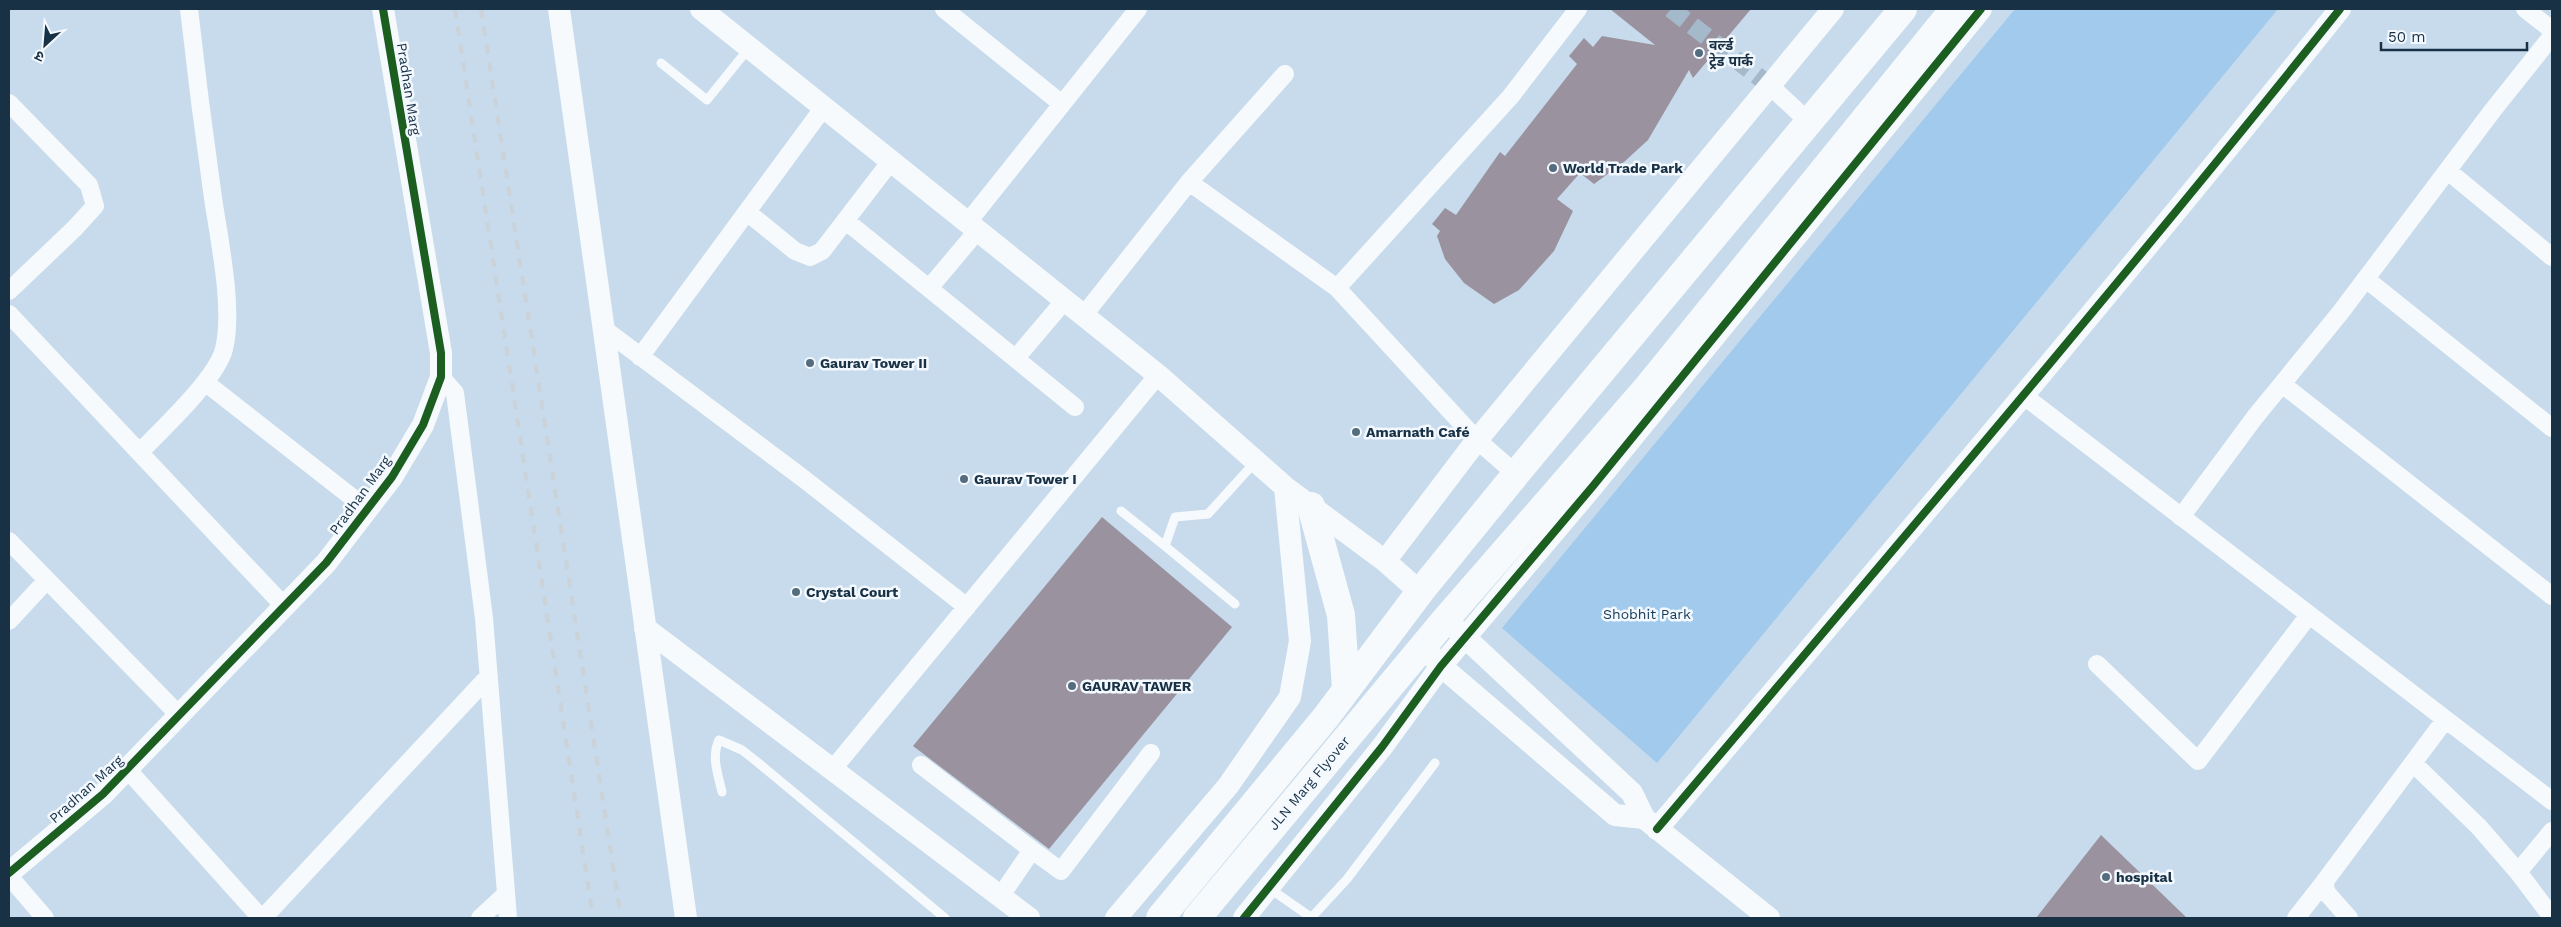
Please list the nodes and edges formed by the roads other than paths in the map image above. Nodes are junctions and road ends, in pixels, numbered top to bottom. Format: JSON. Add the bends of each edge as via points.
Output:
{"nodes":[{"id":1,"x":189,"y":9,"type":"edge"},
{"id":2,"x":383,"y":9,"type":"edge"},
{"id":3,"x":559,"y":9,"type":"edge"},
{"id":4,"x":701,"y":9,"type":"edge"},
{"id":5,"x":944,"y":9,"type":"edge"},
{"id":6,"x":1138,"y":9,"type":"edge"},
{"id":7,"x":1578,"y":9,"type":"edge"},
{"id":8,"x":1832,"y":9,"type":"edge"},
{"id":9,"x":1903,"y":9,"type":"edge"},
{"id":10,"x":1954,"y":9,"type":"edge"},
{"id":11,"x":1981,"y":9,"type":"edge"},
{"id":12,"x":2340,"y":9,"type":"edge"},
{"id":13,"x":2525,"y":9,"type":"edge"},
{"id":14,"x":2552,"y":30,"type":"edge"},
{"id":15,"x":2552,"y":36,"type":"edge"},
{"id":16,"x":749,"y":48,"type":"junction"},
{"id":17,"x":660,"y":63,"type":"dead end"},
{"id":18,"x":1285,"y":74,"type":"dead end"},
{"id":19,"x":1769,"y":85,"type":"junction"},
{"id":20,"x":9,"y":103,"type":"edge"},
{"id":21,"x":1062,"y":104,"type":"junction"},
{"id":22,"x":824,"y":107,"type":"junction"},
{"id":23,"x":1809,"y":122,"type":"junction"},
{"id":24,"x":891,"y":161,"type":"junction"},
{"id":25,"x":2448,"y":171,"type":"junction"},
{"id":26,"x":1189,"y":182,"type":"junction"},
{"id":27,"x":747,"y":212,"type":"junction"},
{"id":28,"x":846,"y":221,"type":"junction"},
{"id":29,"x":973,"y":226,"type":"junction"},
{"id":30,"x":2552,"y":257,"type":"edge"},
{"id":31,"x":2366,"y":279,"type":"junction"},
{"id":32,"x":930,"y":287,"type":"junction"},
{"id":33,"x":1337,"y":288,"type":"junction"},
{"id":34,"x":9,"y":291,"type":"edge"},
{"id":35,"x":1065,"y":300,"type":"junction"},
{"id":36,"x":9,"y":314,"type":"edge"},
{"id":37,"x":1084,"y":315,"type":"junction"},
{"id":38,"x":604,"y":329,"type":"junction"},
{"id":39,"x":640,"y":357,"type":"junction"},
{"id":40,"x":1016,"y":358,"type":"junction"},
{"id":41,"x":1158,"y":375,"type":"junction"},
{"id":42,"x":441,"y":377,"type":"junction"},
{"id":43,"x":206,"y":383,"type":"junction"},
{"id":44,"x":2282,"y":384,"type":"junction"},
{"id":45,"x":2024,"y":396,"type":"junction"},
{"id":46,"x":1075,"y":407,"type":"dead end"},
{"id":47,"x":2552,"y":428,"type":"edge"},
{"id":48,"x":1477,"y":440,"type":"junction"},
{"id":49,"x":141,"y":452,"type":"junction"},
{"id":50,"x":1256,"y":461,"type":"junction"},
{"id":51,"x":1516,"y":474,"type":"junction"},
{"id":52,"x":1285,"y":487,"type":"junction"},
{"id":53,"x":1311,"y":506,"type":"junction"},
{"id":54,"x":367,"y":509,"type":"junction"},
{"id":55,"x":1121,"y":511,"type":"dead end"},
{"id":56,"x":2181,"y":516,"type":"junction"},
{"id":57,"x":9,"y":542,"type":"edge"},
{"id":58,"x":1164,"y":546,"type":"junction"},
{"id":59,"x":1385,"y":561,"type":"junction"},
{"id":60,"x":47,"y":580,"type":"junction"},
{"id":61,"x":1420,"y":592,"type":"junction"},
{"id":62,"x":2552,"y":596,"type":"edge"},
{"id":63,"x":1235,"y":604,"type":"dead end"},
{"id":64,"x":284,"y":606,"type":"junction"},
{"id":65,"x":967,"y":607,"type":"junction"},
{"id":66,"x":2309,"y":615,"type":"junction"},
{"id":67,"x":1445,"y":620,"type":"junction"},
{"id":68,"x":9,"y":621,"type":"edge"},
{"id":69,"x":645,"y":628,"type":"junction"},
{"id":70,"x":1466,"y":638,"type":"junction"},
{"id":71,"x":1431,"y":657,"type":"junction"},
{"id":72,"x":2097,"y":664,"type":"dead end"},
{"id":73,"x":488,"y":676,"type":"junction"},
{"id":74,"x":1346,"y":689,"type":"junction"},
{"id":75,"x":179,"y":715,"type":"junction"},
{"id":76,"x":2445,"y":720,"type":"junction"},
{"id":77,"x":1151,"y":754,"type":"dead end"},
{"id":78,"x":1435,"y":763,"type":"dead end"},
{"id":79,"x":2413,"y":763,"type":"junction"},
{"id":80,"x":921,"y":766,"type":"dead end"},
{"id":81,"x":127,"y":769,"type":"junction"},
{"id":82,"x":832,"y":770,"type":"junction"},
{"id":83,"x":722,"y":792,"type":"dead end"},
{"id":84,"x":2552,"y":802,"type":"edge"},
{"id":85,"x":1651,"y":824,"type":"junction"},
{"id":86,"x":2552,"y":831,"type":"edge"},
{"id":87,"x":1032,"y":850,"type":"junction"},
{"id":88,"x":2518,"y":872,"type":"junction"},
{"id":89,"x":9,"y":875,"type":"edge"},
{"id":90,"x":2325,"y":881,"type":"junction"},
{"id":91,"x":1268,"y":888,"type":"junction"},
{"id":92,"x":506,"y":894,"type":"junction"},
{"id":93,"x":1000,"y":897,"type":"junction"},
{"id":94,"x":2552,"y":917,"type":"edge"},
{"id":95,"x":45,"y":918,"type":"edge"},
{"id":96,"x":262,"y":918,"type":"edge"},
{"id":97,"x":480,"y":918,"type":"edge"},
{"id":98,"x":508,"y":918,"type":"edge"},
{"id":99,"x":686,"y":918,"type":"edge"},
{"id":100,"x":945,"y":918,"type":"edge"},
{"id":101,"x":1029,"y":918,"type":"edge"},
{"id":102,"x":1116,"y":918,"type":"edge"},
{"id":103,"x":1160,"y":918,"type":"edge"},
{"id":104,"x":1196,"y":918,"type":"edge"},
{"id":105,"x":1244,"y":918,"type":"edge"},
{"id":106,"x":1312,"y":918,"type":"edge"},
{"id":107,"x":1769,"y":918,"type":"edge"},
{"id":108,"x":2296,"y":918,"type":"edge"},
{"id":109,"x":2349,"y":918,"type":"edge"}],
"edges":[{"from":1,"to":43,"type":"street","via":[[224,275],[226,314],[224,350]]},
{"from":2,"to":42,"type":"street","name":"Pradhan Marg","via":[[441,353]]},
{"from":3,"to":38,"type":"street"},
{"from":4,"to":16,"type":"street"},
{"from":5,"to":21,"type":"street"},
{"from":6,"to":21,"type":"street"},
{"from":7,"to":33,"type":"street","via":[[1511,96]]},
{"from":8,"to":19,"type":"street"},
{"from":9,"to":23,"type":"main road","name":"JLN Marg Flyover"},
{"from":10,"to":67,"type":"main road","name":"JLN Marg Flyover","via":[[1646,389]]},
{"from":11,"to":70,"type":"street"},
{"from":12,"to":45,"type":"street","via":[[2216,165]]},
{"from":13,"to":14,"type":"street"},
{"from":15,"to":25,"type":"street"},
{"from":16,"to":17,"type":"lane","via":[[707,100]]},
{"from":16,"to":22,"type":"street"},
{"from":18,"to":26,"type":"street"},
{"from":19,"to":23,"type":"street"},
{"from":19,"to":48,"type":"street"},
{"from":20,"to":34,"type":"street","via":[[89,185],[95,206]]},
{"from":21,"to":29,"type":"street"},
{"from":22,"to":24,"type":"street"},
{"from":22,"to":27,"type":"street"},
{"from":23,"to":51,"type":"main road","name":"JLN Marg Flyover"},
{"from":24,"to":28,"type":"street"},
{"from":24,"to":29,"type":"street"},
{"from":25,"to":30,"type":"street"},
{"from":25,"to":31,"type":"street"},
{"from":26,"to":33,"type":"street"},
{"from":26,"to":37,"type":"street"},
{"from":27,"to":28,"type":"street","via":[[795,251],[810,257],[822,251]]},
{"from":27,"to":39,"type":"street"},
{"from":28,"to":32,"type":"street"},
{"from":29,"to":32,"type":"street"},
{"from":29,"to":35,"type":"street"},
{"from":31,"to":44,"type":"street"},
{"from":31,"to":47,"type":"street"},
{"from":32,"to":40,"type":"street"},
{"from":33,"to":48,"type":"street"},
{"from":35,"to":37,"type":"street"},
{"from":35,"to":40,"type":"street"},
{"from":36,"to":49,"type":"street"},
{"from":37,"to":41,"type":"street"},
{"from":38,"to":39,"type":"street"},
{"from":38,"to":69,"type":"street"},
{"from":39,"to":65,"type":"street","via":[[804,479]]},
{"from":40,"to":46,"type":"street"},
{"from":41,"to":50,"type":"street"},
{"from":41,"to":65,"type":"street"},
{"from":42,"to":54,"type":"street","name":"Pradhan Marg","via":[[423,425],[392,477]]},
{"from":42,"to":73,"type":"street","via":[[455,392],[484,618]]},
{"from":43,"to":49,"type":"street"},
{"from":43,"to":54,"type":"street"},
{"from":44,"to":56,"type":"street"},
{"from":44,"to":62,"type":"street"},
{"from":45,"to":56,"type":"street"},
{"from":45,"to":85,"type":"street"},
{"from":48,"to":51,"type":"street"},
{"from":48,"to":59,"type":"street"},
{"from":49,"to":64,"type":"street"},
{"from":50,"to":52,"type":"street"},
{"from":50,"to":58,"type":"lane","via":[[1208,514],[1175,517]]},
{"from":51,"to":61,"type":"main road","name":"JLN Marg Flyover"},
{"from":52,"to":53,"type":"street"},
{"from":52,"to":102,"type":"street","via":[[1300,641],[1290,697],[1228,786]]},
{"from":53,"to":59,"type":"street"},
{"from":53,"to":74,"type":"main road","via":[[1341,615]]},
{"from":54,"to":64,"type":"street","name":"Pradhan Marg","via":[[326,563]]},
{"from":55,"to":58,"type":"lane"},
{"from":56,"to":66,"type":"street"},
{"from":57,"to":60,"type":"street"},
{"from":58,"to":63,"type":"lane"},
{"from":59,"to":61,"type":"street"},
{"from":60,"to":68,"type":"street"},
{"from":60,"to":75,"type":"street"},
{"from":61,"to":74,"type":"main road","name":"JLN Marg Flyover"},
{"from":64,"to":75,"type":"street","name":"Pradhan Marg"},
{"from":65,"to":82,"type":"street"},
{"from":66,"to":72,"type":"street","via":[[2198,761]]},
{"from":66,"to":76,"type":"street"},
{"from":67,"to":70,"type":"street"},
{"from":67,"to":71,"type":"main road","name":"JLN Marg Flyover"},
{"from":69,"to":82,"type":"street"},
{"from":69,"to":99,"type":"street"},
{"from":70,"to":71,"type":"street"},
{"from":70,"to":85,"type":"street","via":[[1632,793]]},
{"from":71,"to":85,"type":"street","via":[[1615,815]]},
{"from":71,"to":91,"type":"street","via":[[1382,747]]},
{"from":71,"to":104,"type":"main road","name":"JLN Marg Flyover","via":[[1397,677]]},
{"from":73,"to":92,"type":"street"},
{"from":73,"to":96,"type":"street"},
{"from":74,"to":103,"type":"main road","name":"JLN Marg Flyover"},
{"from":75,"to":81,"type":"street","name":"Pradhan Marg"},
{"from":76,"to":79,"type":"street"},
{"from":76,"to":84,"type":"street"},
{"from":77,"to":87,"type":"street","via":[[1061,871]]},
{"from":78,"to":106,"type":"lane","via":[[1348,879]]},
{"from":79,"to":88,"type":"street","via":[[2479,827]]},
{"from":79,"to":90,"type":"street"},
{"from":80,"to":87,"type":"street"},
{"from":81,"to":89,"type":"street","name":"Pradhan Marg","via":[[103,794]]},
{"from":81,"to":96,"type":"street"},
{"from":82,"to":93,"type":"street"},
{"from":83,"to":100,"type":"lane","via":[[714,759],[719,740],[742,750],[756,761]]},
{"from":85,"to":107,"type":"street"},
{"from":86,"to":88,"type":"street"},
{"from":87,"to":93,"type":"street"},
{"from":88,"to":94,"type":"street"},
{"from":89,"to":95,"type":"street"},
{"from":90,"to":108,"type":"street"},
{"from":90,"to":109,"type":"street","via":[[2326,892]]},
{"from":91,"to":105,"type":"street"},
{"from":91,"to":106,"type":"lane"},
{"from":92,"to":97,"type":"street"},
{"from":92,"to":98,"type":"street"},
{"from":93,"to":101,"type":"street"}]}
